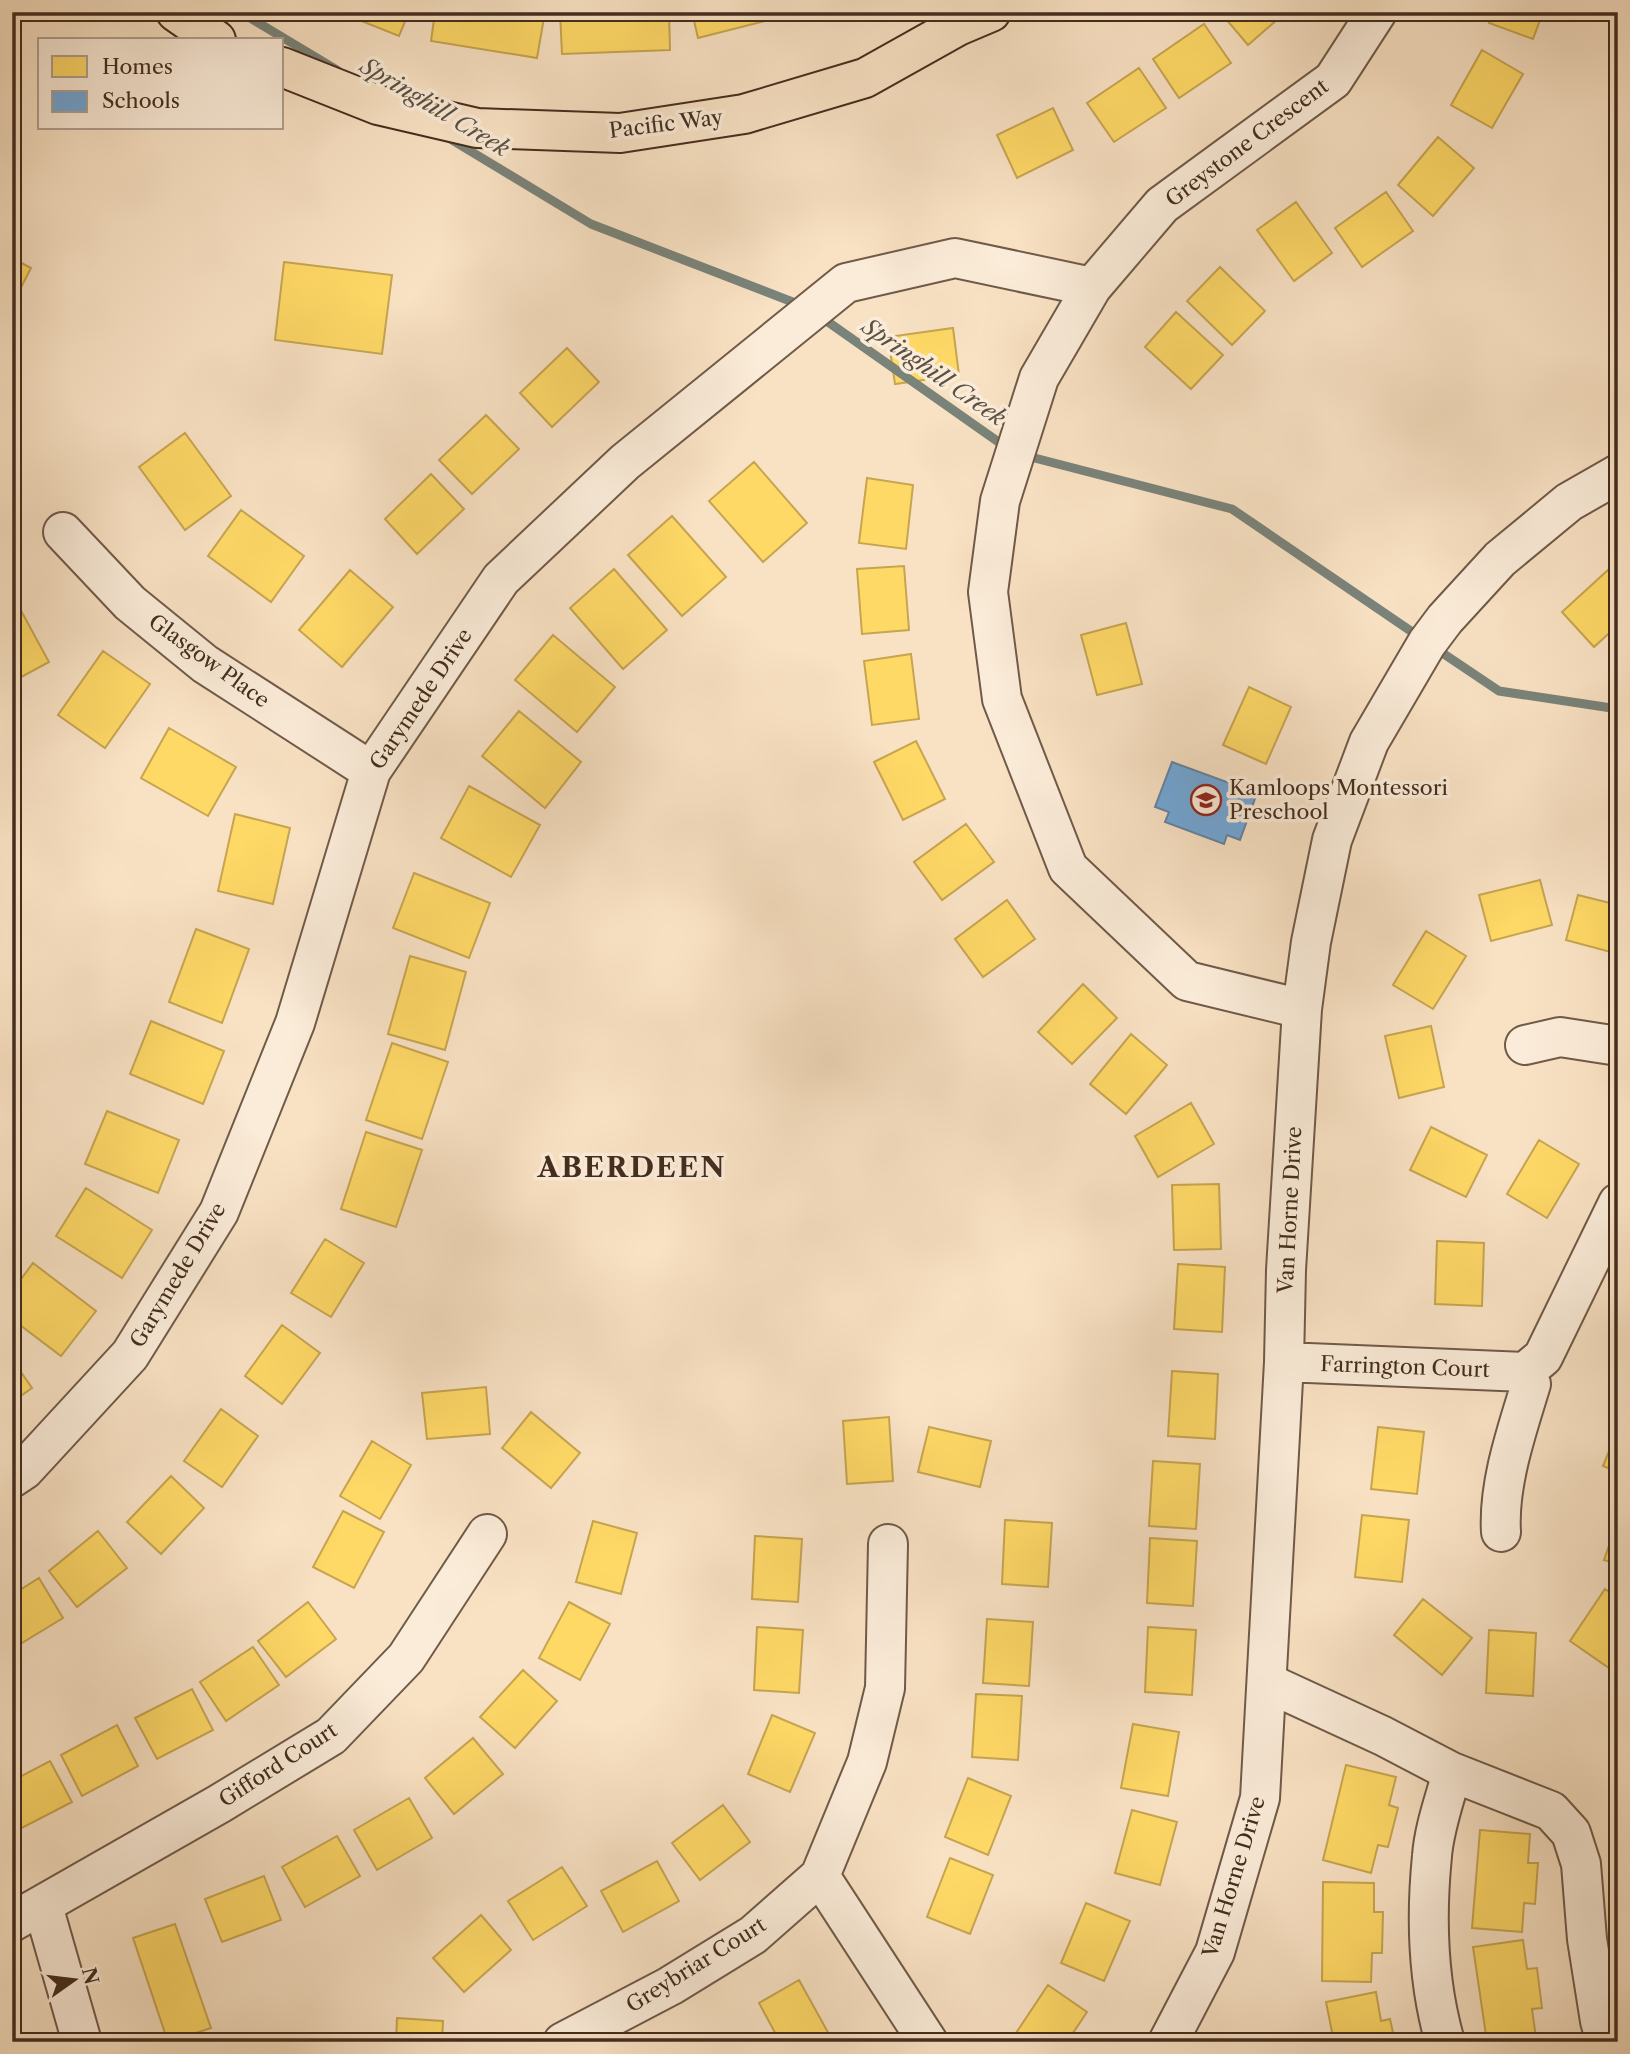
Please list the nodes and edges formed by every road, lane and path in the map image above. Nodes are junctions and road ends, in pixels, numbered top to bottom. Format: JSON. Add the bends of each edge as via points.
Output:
{"nodes":[{"id":1,"x":176,"y":12,"type":"edge"},
{"id":2,"x":1377,"y":12,"type":"edge"},
{"id":3,"x":975,"y":17,"type":"edge"},
{"id":4,"x":213,"y":38,"type":"edge"},
{"id":5,"x":284,"y":68,"type":"edge"},
{"id":6,"x":1093,"y":288,"type":"junction"},
{"id":7,"x":1618,"y":474,"type":"edge"},
{"id":8,"x":63,"y":532,"type":"dead end"},
{"id":9,"x":371,"y":771,"type":"junction"},
{"id":10,"x":1302,"y":1009,"type":"junction"},
{"id":11,"x":1525,"y":1045,"type":"dead end"},
{"id":12,"x":1618,"y":1046,"type":"edge"},
{"id":13,"x":1618,"y":1203,"type":"edge"},
{"id":14,"x":1284,"y":1362,"type":"junction"},
{"id":15,"x":1525,"y":1371,"type":"junction"},
{"id":16,"x":12,"y":1478,"type":"edge"},
{"id":17,"x":1501,"y":1532,"type":"dead end"},
{"id":18,"x":487,"y":1534,"type":"dead end"},
{"id":19,"x":888,"y":1544,"type":"dead end"},
{"id":20,"x":1268,"y":1683,"type":"junction"},
{"id":21,"x":1452,"y":1772,"type":"junction"},
{"id":22,"x":820,"y":1876,"type":"junction"},
{"id":23,"x":27,"y":1914,"type":"edge"},
{"id":24,"x":82,"y":2042,"type":"edge"},
{"id":25,"x":563,"y":2042,"type":"edge"},
{"id":26,"x":928,"y":2042,"type":"edge"},
{"id":27,"x":1168,"y":2042,"type":"edge"},
{"id":28,"x":1445,"y":2042,"type":"edge"},
{"id":29,"x":1606,"y":2042,"type":"edge"}],
"edges":[{"from":1,"to":4,"type":"main road"},
{"from":2,"to":6,"type":"street","name":"Greystone Crescent","via":[[1333,80],[1162,205]]},
{"from":3,"to":5,"type":"main road","name":"Pacific Way","via":[[865,78],[744,114],[620,133],[477,128],[378,105]]},
{"from":6,"to":9,"type":"street","name":"Garymede Drive","via":[[955,258],[846,283],[625,462],[501,579]]},
{"from":6,"to":10,"type":"street","name":"Greystone Crescent","via":[[1039,378],[1000,501],[988,592],[1002,699],[1068,868],[1187,981]]},
{"from":7,"to":10,"type":"street","name":"Van Horne Drive","via":[[1569,502],[1500,559],[1427,643],[1369,742],[1332,840]]},
{"from":8,"to":9,"type":"street","name":"Glasgow Place","via":[[130,603],[205,664]]},
{"from":9,"to":16,"type":"street","name":"Garymede Drive","via":[[295,1023],[219,1212],[130,1355]]},
{"from":10,"to":14,"type":"street","name":"Van Horne Drive"},
{"from":11,"to":12,"type":"street","via":[[1560,1037]]},
{"from":13,"to":15,"type":"street","via":[[1543,1357]]},
{"from":14,"to":15,"type":"street","name":"Farrington Court"},
{"from":14,"to":20,"type":"street","name":"Van Horne Drive"},
{"from":15,"to":17,"type":"street","via":[[1531,1384],[1510,1451]]},
{"from":18,"to":23,"type":"street","name":"Gifford Court","via":[[406,1658],[331,1736]]},
{"from":19,"to":22,"type":"street","name":"Greybriar Court","via":[[885,1688],[867,1762]]},
{"from":20,"to":21,"type":"street"},
{"from":20,"to":27,"type":"street","name":"Van Horne Drive","via":[[1260,1798],[1215,1952]]},
{"from":21,"to":28,"type":"street","via":[[1432,1853],[1430,1943]]},
{"from":21,"to":29,"type":"street","via":[[1551,1811],[1571,1833],[1581,1864],[1587,1939]]},
{"from":22,"to":25,"type":"street","name":"Greybriar Court","via":[[753,1935],[670,1986]]},
{"from":22,"to":26,"type":"street"},
{"from":23,"to":24,"type":"street","name":"Gifford Court"}]}
